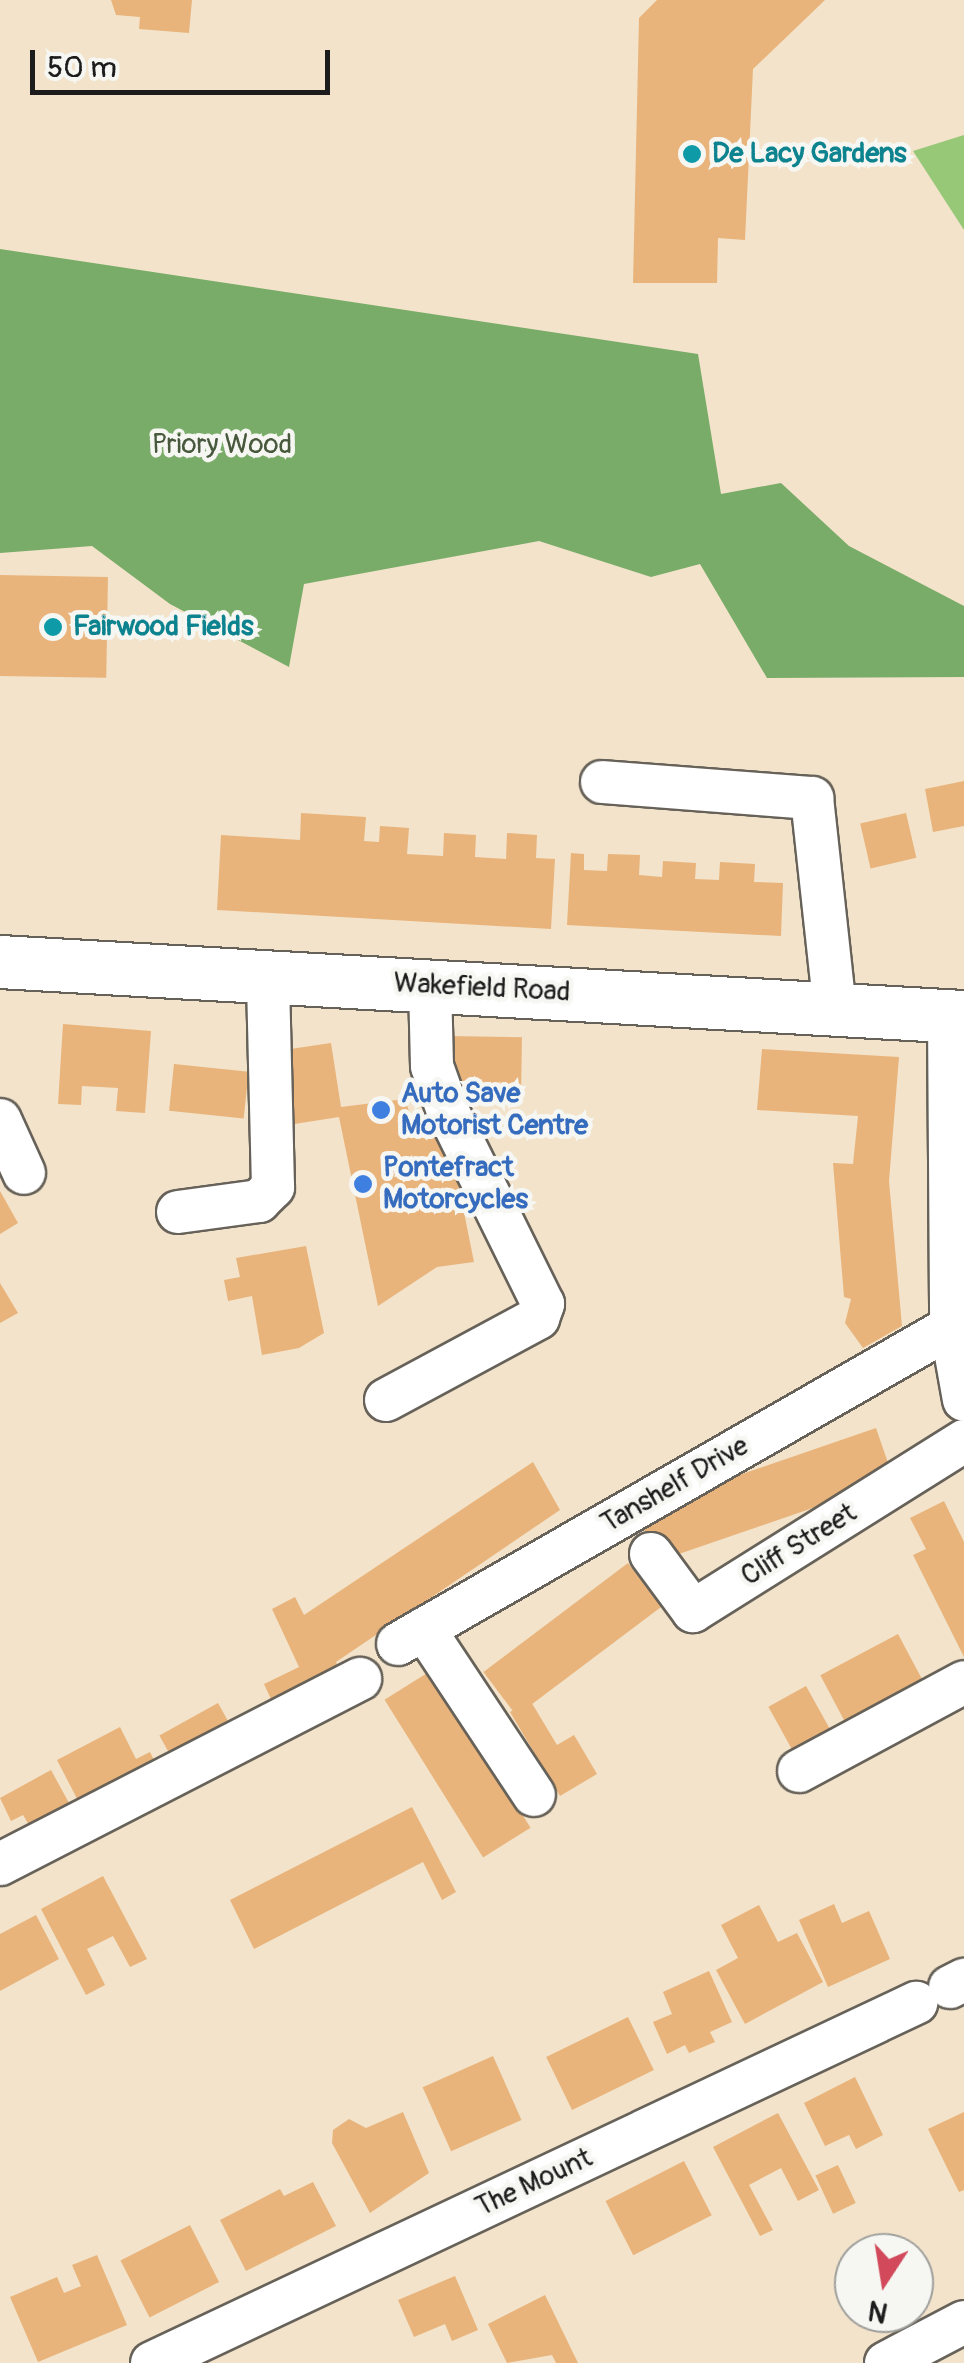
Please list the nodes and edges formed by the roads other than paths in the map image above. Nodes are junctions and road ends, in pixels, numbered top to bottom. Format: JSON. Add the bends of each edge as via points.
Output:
{"nodes":[{"id":1,"x":602,"y":782,"type":"dead end"},
{"id":2,"x":0,"y":962,"type":"edge"},
{"id":3,"x":268,"y":976,"type":"junction"},
{"id":4,"x":430,"y":985,"type":"junction"},
{"id":5,"x":835,"y":1010,"type":"junction"},
{"id":6,"x":956,"y":1017,"type":"edge"},
{"id":7,"x":0,"y":1120,"type":"edge"},
{"id":8,"x":24,"y":1173,"type":"dead end"},
{"id":9,"x":178,"y":1212,"type":"dead end"},
{"id":10,"x":951,"y":1327,"type":"junction"},
{"id":11,"x":386,"y":1400,"type":"dead end"},
{"id":12,"x":964,"y":1400,"type":"edge"},
{"id":13,"x":964,"y":1441,"type":"edge"},
{"id":14,"x":651,"y":1554,"type":"dead end"},
{"id":15,"x":360,"y":1680,"type":"dead end"},
{"id":16,"x":964,"y":1682,"type":"edge"},
{"id":17,"x":799,"y":1771,"type":"dead end"},
{"id":18,"x":534,"y":1795,"type":"dead end"},
{"id":19,"x":0,"y":1864,"type":"edge"},
{"id":20,"x":943,"y":1990,"type":"edge"},
{"id":21,"x":964,"y":2322,"type":"edge"},
{"id":22,"x":152,"y":2363,"type":"edge"},
{"id":23,"x":886,"y":2363,"type":"edge"}],
"edges":[{"from":1,"to":5,"type":"street","via":[[812,798]]},
{"from":2,"to":3,"type":"main road","name":"Wakefield Road"},
{"from":3,"to":4,"type":"main road","name":"Wakefield Road"},
{"from":3,"to":9,"type":"street","via":[[274,1187],[259,1201]]},
{"from":4,"to":5,"type":"main road","name":"Wakefield Road"},
{"from":4,"to":11,"type":"street","via":[[432,1066],[544,1304],[538,1318]]},
{"from":5,"to":6,"type":"main road","name":"Wakefield Road"},
{"from":6,"to":10,"type":"street"},
{"from":7,"to":8,"type":"street"},
{"from":10,"to":12,"type":"street"},
{"from":10,"to":18,"type":"street","name":"Tanshelf Drive","via":[[411,1636]]},
{"from":13,"to":14,"type":"street","name":"Cliff Street","via":[[693,1611]]},
{"from":15,"to":19,"type":"street"},
{"from":16,"to":17,"type":"street"},
{"from":20,"to":22,"type":"street","name":"The Mount"},
{"from":21,"to":23,"type":"street"}]}
